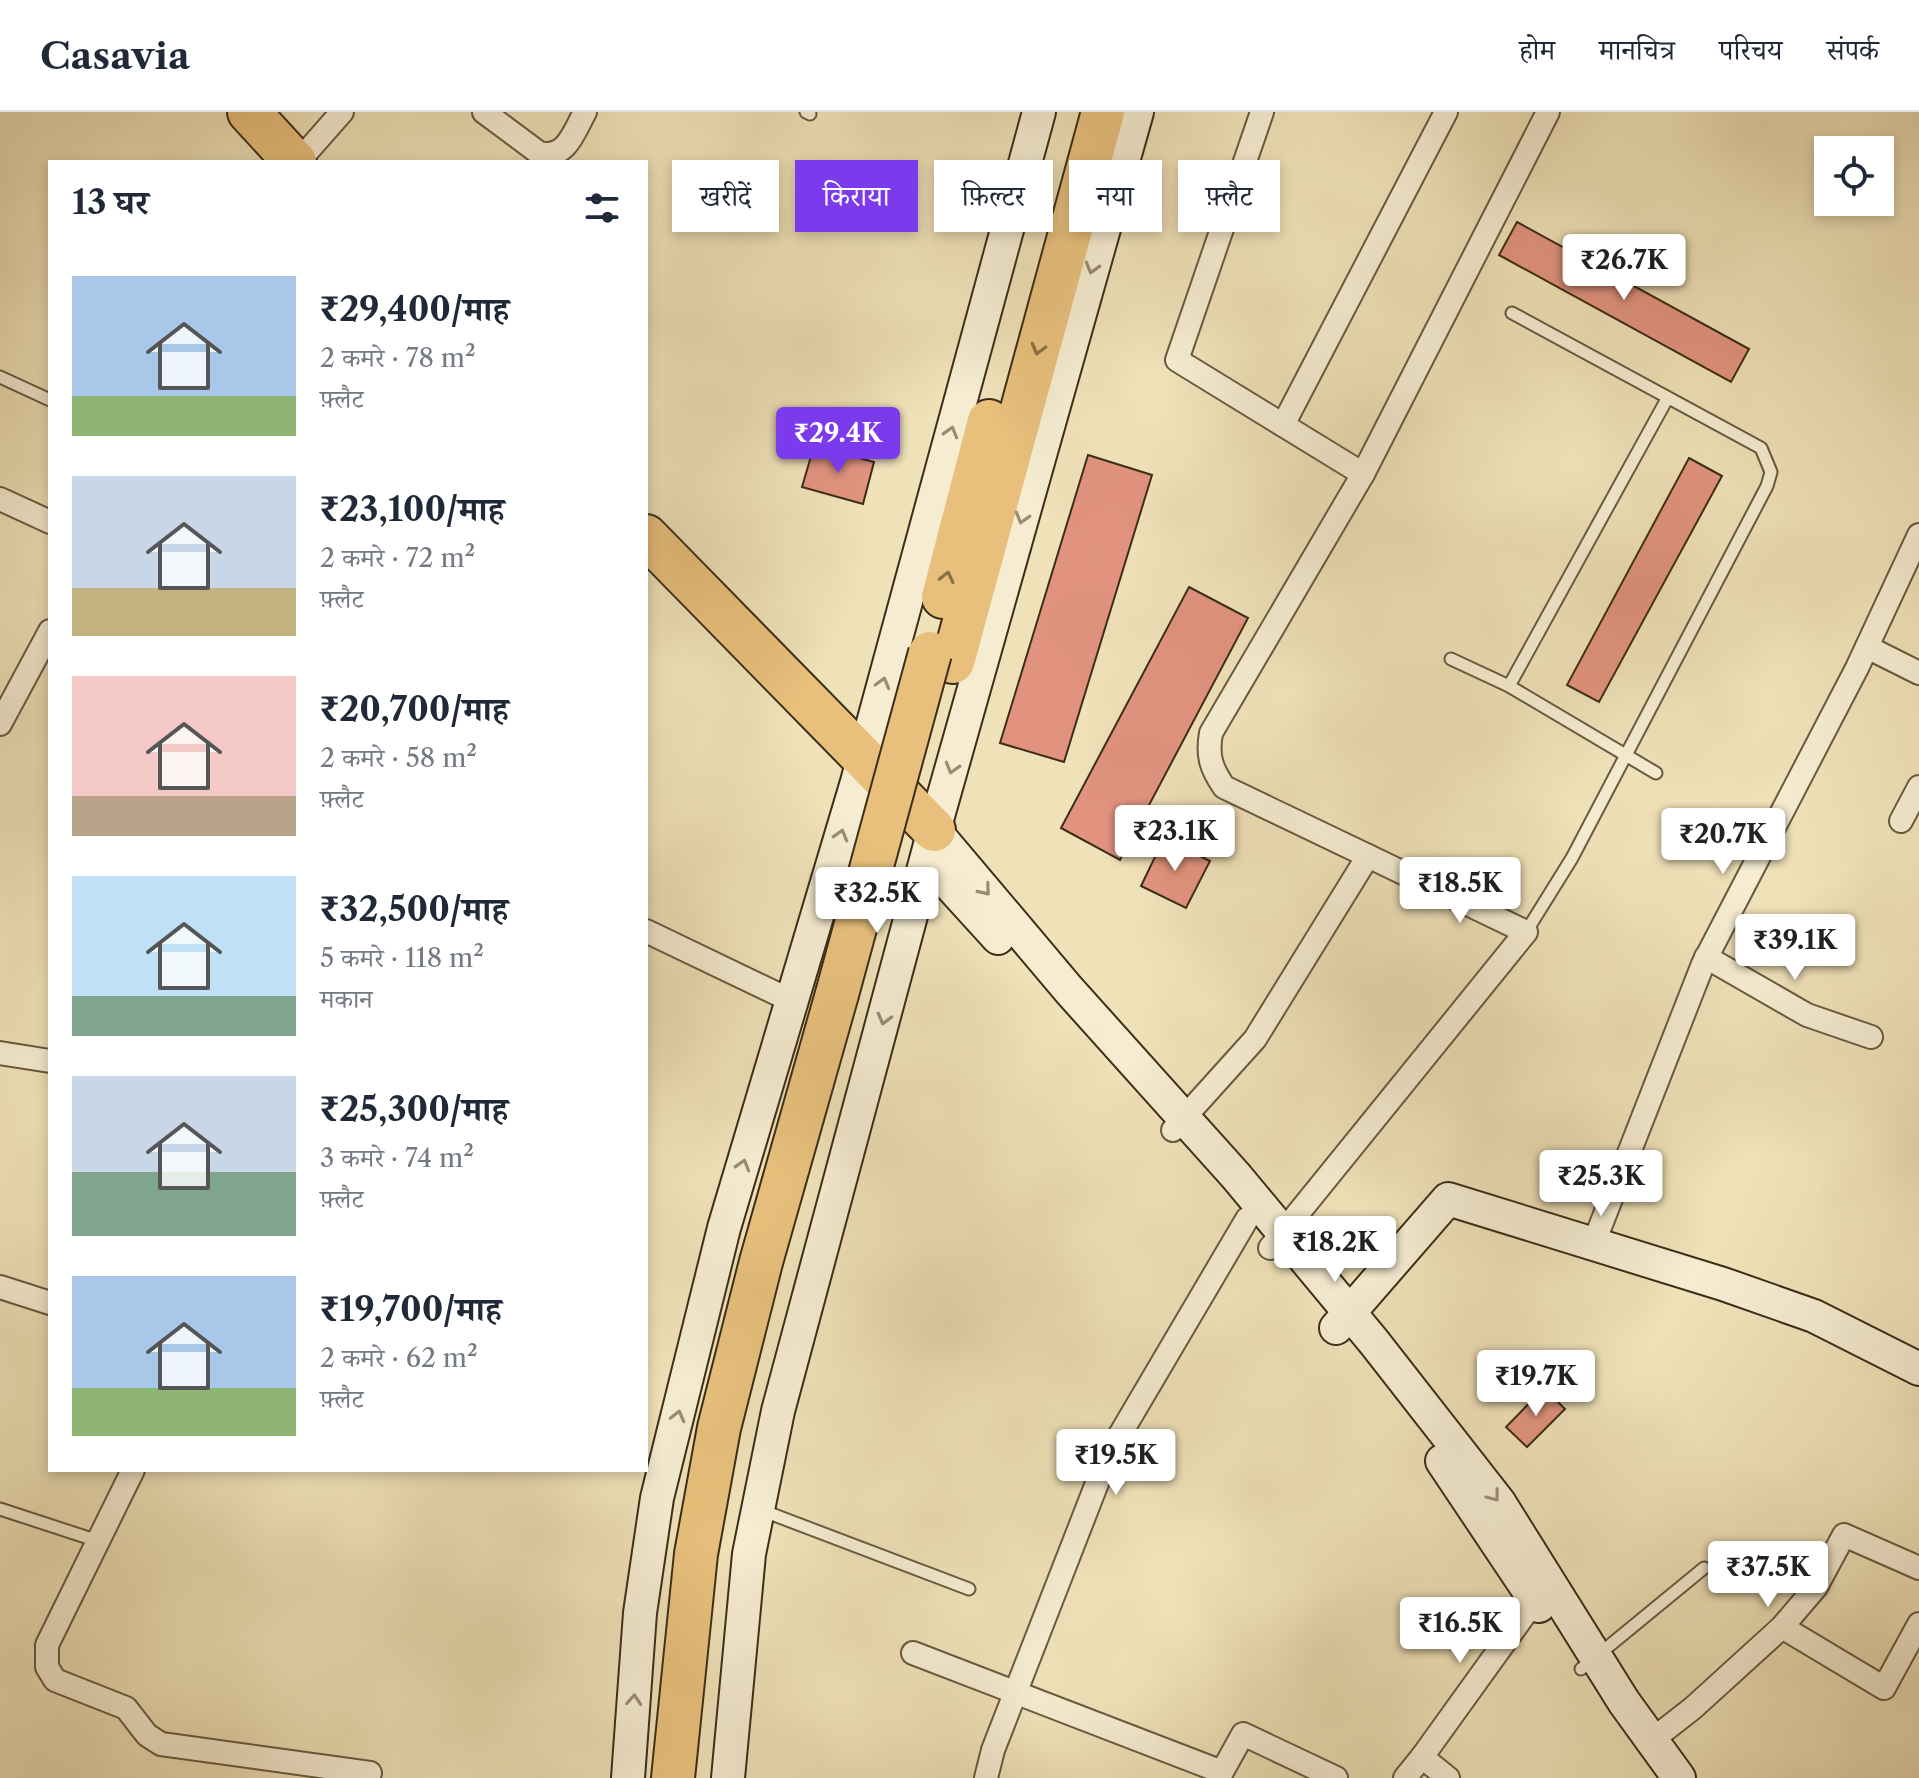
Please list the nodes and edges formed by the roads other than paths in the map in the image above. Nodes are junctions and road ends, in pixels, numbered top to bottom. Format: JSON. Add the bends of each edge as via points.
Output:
{"nodes":[{"id":1,"x":226,"y":112,"type":"edge"},
{"id":2,"x":249,"y":112,"type":"edge"},
{"id":3,"x":342,"y":112,"type":"edge"},
{"id":4,"x":484,"y":112,"type":"edge"},
{"id":5,"x":585,"y":112,"type":"edge"},
{"id":6,"x":1039,"y":112,"type":"edge"},
{"id":7,"x":1076,"y":112,"type":"edge"},
{"id":8,"x":1103,"y":112,"type":"edge"},
{"id":9,"x":1137,"y":112,"type":"edge"},
{"id":10,"x":1262,"y":112,"type":"edge"},
{"id":11,"x":1446,"y":112,"type":"edge"},
{"id":12,"x":1548,"y":112,"type":"edge"},
{"id":13,"x":269,"y":160,"type":"edge"},
{"id":14,"x":294,"y":160,"type":"edge"},
{"id":15,"x":298,"y":160,"type":"edge"},
{"id":16,"x":1512,"y":313,"type":"dead end"},
{"id":17,"x":0,"y":377,"type":"edge"},
{"id":18,"x":48,"y":399,"type":"edge"},
{"id":19,"x":1667,"y":399,"type":"junction"},
{"id":20,"x":1283,"y":425,"type":"junction"},
{"id":21,"x":1363,"y":474,"type":"junction"},
{"id":22,"x":0,"y":499,"type":"edge"},
{"id":23,"x":48,"y":521,"type":"edge"},
{"id":24,"x":1919,"y":535,"type":"edge"},
{"id":25,"x":648,"y":559,"type":"edge"},
{"id":26,"x":48,"y":635,"type":"edge"},
{"id":27,"x":1867,"y":647,"type":"junction"},
{"id":28,"x":942,"y":657,"type":"junction"},
{"id":29,"x":1451,"y":659,"type":"dead end"},
{"id":30,"x":1919,"y":673,"type":"edge"},
{"id":31,"x":1509,"y":686,"type":"junction"},
{"id":32,"x":0,"y":724,"type":"edge"},
{"id":33,"x":1627,"y":755,"type":"junction"},
{"id":34,"x":860,"y":770,"type":"junction"},
{"id":35,"x":1656,"y":773,"type":"dead end"},
{"id":36,"x":1919,"y":787,"type":"edge"},
{"id":37,"x":1901,"y":821,"type":"dead end"},
{"id":38,"x":931,"y":845,"type":"junction"},
{"id":39,"x":1368,"y":856,"type":"junction"},
{"id":40,"x":648,"y":932,"type":"edge"},
{"id":41,"x":1526,"y":932,"type":"junction"},
{"id":42,"x":1706,"y":957,"type":"junction"},
{"id":43,"x":850,"y":997,"type":"junction"},
{"id":44,"x":792,"y":1001,"type":"junction"},
{"id":45,"x":1871,"y":1037,"type":"dead end"},
{"id":46,"x":0,"y":1053,"type":"edge"},
{"id":47,"x":48,"y":1061,"type":"edge"},
{"id":48,"x":1178,"y":1124,"type":"junction"},
{"id":49,"x":1247,"y":1219,"type":"junction"},
{"id":50,"x":1276,"y":1240,"type":"junction"},
{"id":51,"x":1593,"y":1245,"type":"junction"},
{"id":52,"x":0,"y":1287,"type":"edge"},
{"id":53,"x":48,"y":1302,"type":"edge"},
{"id":54,"x":1342,"y":1320,"type":"junction"},
{"id":55,"x":1919,"y":1369,"type":"edge"},
{"id":56,"x":132,"y":1472,"type":"edge"},
{"id":57,"x":0,"y":1509,"type":"edge"},
{"id":58,"x":758,"y":1509,"type":"junction"},
{"id":59,"x":98,"y":1541,"type":"junction"},
{"id":60,"x":1704,"y":1568,"type":"dead end"},
{"id":61,"x":1919,"y":1568,"type":"edge"},
{"id":62,"x":969,"y":1589,"type":"dead end"},
{"id":63,"x":1535,"y":1600,"type":"junction"},
{"id":64,"x":1919,"y":1624,"type":"edge"},
{"id":65,"x":1782,"y":1627,"type":"junction"},
{"id":66,"x":913,"y":1653,"type":"dead end"},
{"id":67,"x":1589,"y":1663,"type":"junction"},
{"id":68,"x":1015,"y":1692,"type":"junction"},
{"id":69,"x":1652,"y":1740,"type":"junction"},
{"id":70,"x":1422,"y":1757,"type":"junction"},
{"id":71,"x":370,"y":1773,"type":"dead end"},
{"id":72,"x":628,"y":1778,"type":"edge"},
{"id":73,"x":673,"y":1778,"type":"edge"},
{"id":74,"x":698,"y":1778,"type":"edge"},
{"id":75,"x":728,"y":1778,"type":"edge"},
{"id":76,"x":986,"y":1778,"type":"edge"},
{"id":77,"x":1336,"y":1778,"type":"edge"},
{"id":78,"x":1405,"y":1778,"type":"edge"},
{"id":79,"x":1448,"y":1778,"type":"edge"},
{"id":80,"x":1654,"y":1778,"type":"edge"},
{"id":81,"x":1679,"y":1778,"type":"edge"}],
"edges":[{"from":1,"to":13,"type":"highway"},
{"from":2,"to":14,"type":"highway"},
{"from":3,"to":15,"type":"street"},
{"from":4,"to":5,"type":"street","via":[[549,156],[568,144]]},
{"from":34,"to":6,"type":"street","one_way":true},
{"from":28,"to":7,"type":"highway","one_way":true,"via":[[958,530]]},
{"from":8,"to":28,"type":"highway","one_way":true},
{"from":9,"to":38,"type":"street","one_way":true},
{"from":10,"to":20,"type":"street","via":[[1177,360]]},
{"from":11,"to":20,"type":"street"},
{"from":12,"to":21,"type":"street"},
{"from":16,"to":19,"type":"lane"},
{"from":17,"to":18,"type":"lane"},
{"from":19,"to":31,"type":"lane"},
{"from":19,"to":33,"type":"lane","via":[[1761,448],[1771,472]]},
{"from":20,"to":21,"type":"street"},
{"from":21,"to":39,"type":"street","via":[[1211,733],[1208,751],[1224,787]]},
{"from":22,"to":23,"type":"street"},
{"from":24,"to":27,"type":"street"},
{"from":25,"to":34,"type":"highway"},
{"from":26,"to":32,"type":"street"},
{"from":27,"to":30,"type":"street"},
{"from":27,"to":42,"type":"street"},
{"from":28,"to":43,"type":"highway","bridge":true},
{"from":29,"to":31,"type":"lane"},
{"from":31,"to":33,"type":"lane"},
{"from":33,"to":35,"type":"lane"},
{"from":33,"to":41,"type":"lane"},
{"from":34,"to":38,"type":"highway"},
{"from":44,"to":34,"type":"street","one_way":true},
{"from":36,"to":37,"type":"street"},
{"from":38,"to":48,"type":"street"},
{"from":38,"to":58,"type":"street","one_way":true,"via":[[778,1411]]},
{"from":39,"to":41,"type":"street"},
{"from":39,"to":48,"type":"street","via":[[1255,1039]]},
{"from":40,"to":44,"type":"street"},
{"from":41,"to":50,"type":"street"},
{"from":42,"to":45,"type":"street","via":[[1807,1015]]},
{"from":42,"to":51,"type":"street"},
{"from":43,"to":73,"type":"highway","via":[[761,1262],[719,1428],[696,1554]]},
{"from":43,"to":74,"type":"highway","via":[[751,1397],[705,1674]]},
{"from":72,"to":44,"type":"street","one_way":true,"via":[[640,1613],[657,1498],[724,1228]]},
{"from":46,"to":47,"type":"street"},
{"from":48,"to":49,"type":"street"},
{"from":48,"to":50,"type":"street"},
{"from":49,"to":50,"type":"street"},
{"from":49,"to":68,"type":"street","via":[[1108,1455]]},
{"from":50,"to":54,"type":"street"},
{"from":51,"to":54,"type":"street","via":[[1448,1199]]},
{"from":51,"to":55,"type":"street","via":[[1814,1316]]},
{"from":52,"to":53,"type":"street"},
{"from":54,"to":63,"type":"street"},
{"from":54,"to":67,"type":"street","one_way":true,"via":[[1499,1502]]},
{"from":56,"to":59,"type":"street"},
{"from":57,"to":59,"type":"lane"},
{"from":58,"to":62,"type":"lane"},
{"from":58,"to":75,"type":"street"},
{"from":59,"to":71,"type":"street","via":[[47,1645],[47,1667],[55,1680],[126,1708],[161,1744]]},
{"from":60,"to":67,"type":"lane"},
{"from":61,"to":65,"type":"street","via":[[1844,1535],[1816,1587]]},
{"from":63,"to":67,"type":"street"},
{"from":63,"to":70,"type":"street"},
{"from":64,"to":65,"type":"street","via":[[1884,1688]]},
{"from":65,"to":69,"type":"street"},
{"from":66,"to":68,"type":"street"},
{"from":67,"to":69,"type":"street"},
{"from":67,"to":80,"type":"street"},
{"from":68,"to":76,"type":"street"},
{"from":68,"to":77,"type":"street","via":[[1222,1772],[1243,1734]]},
{"from":69,"to":81,"type":"street"},
{"from":70,"to":78,"type":"street"},
{"from":70,"to":79,"type":"street"}]}
